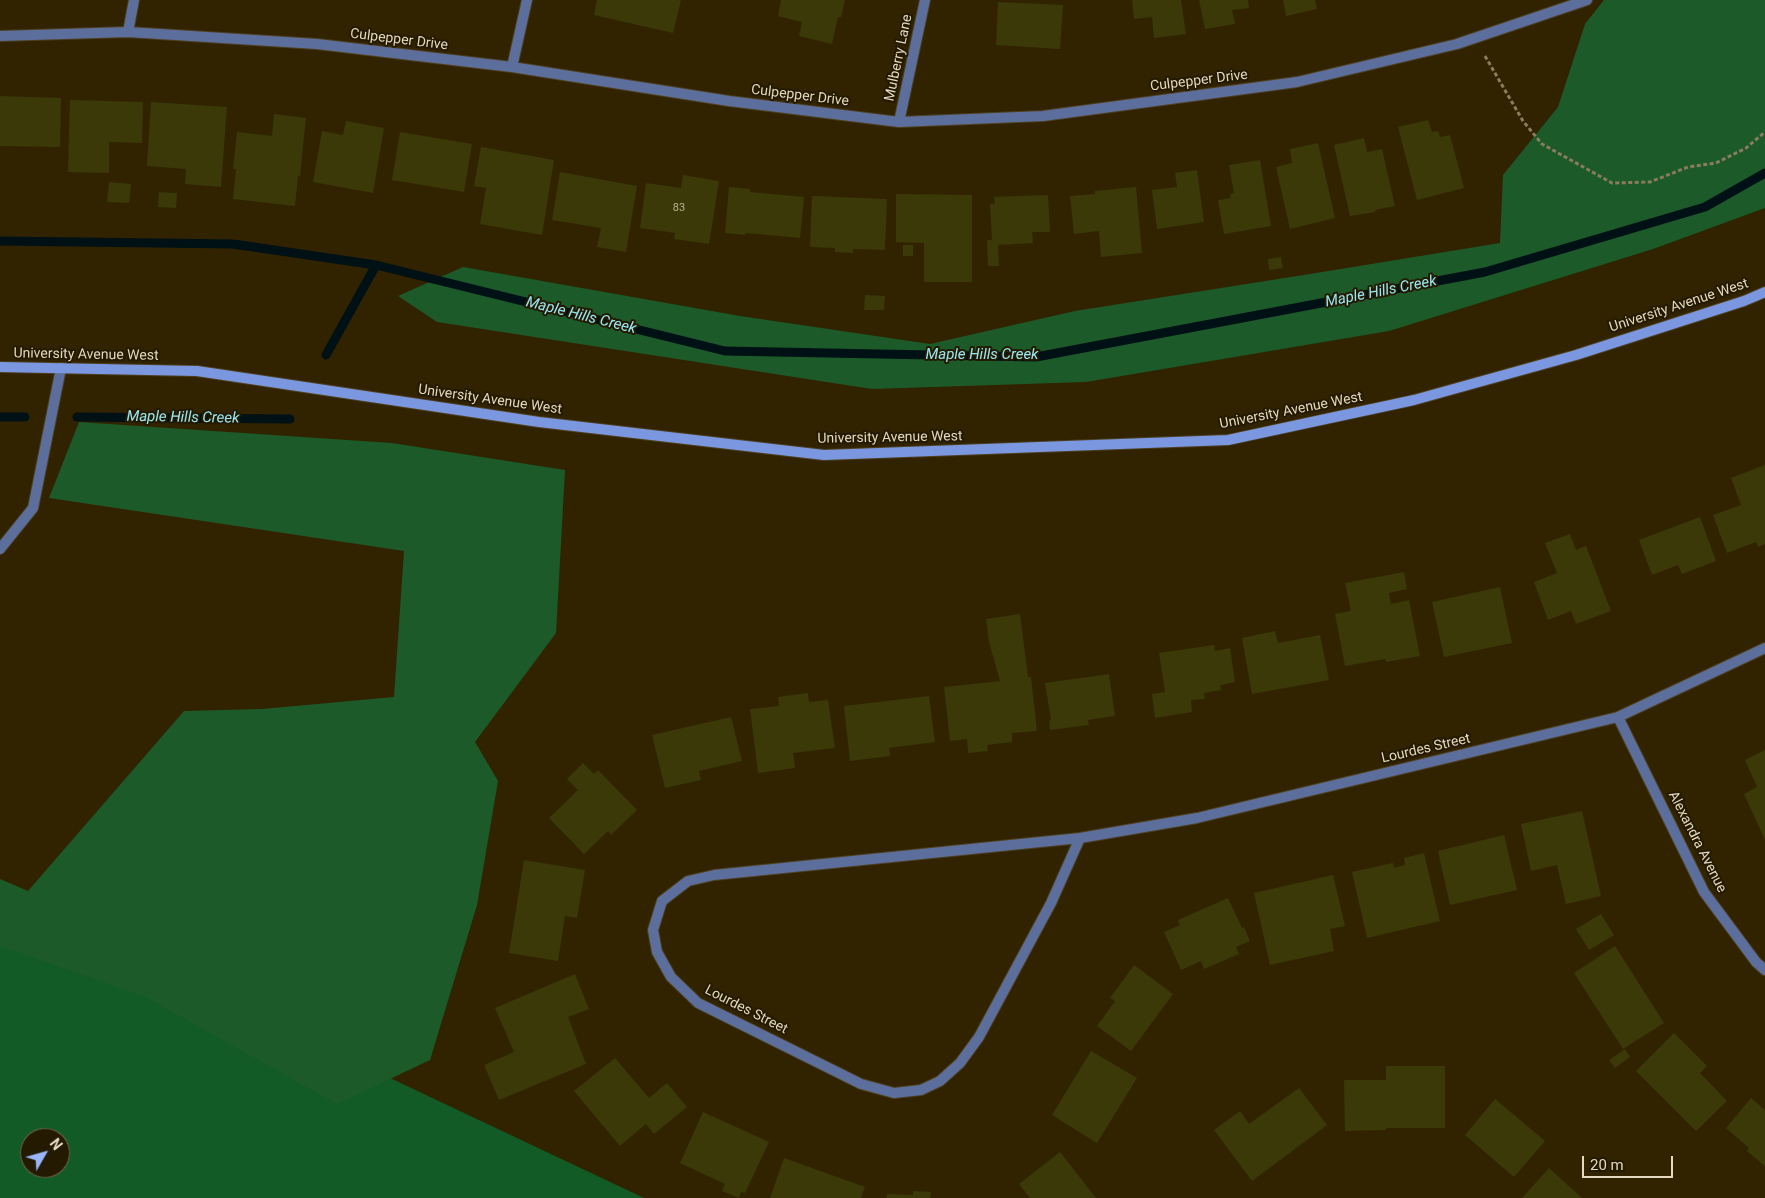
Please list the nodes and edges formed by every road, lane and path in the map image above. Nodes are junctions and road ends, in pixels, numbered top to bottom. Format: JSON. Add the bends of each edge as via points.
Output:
{"nodes":[{"id":1,"x":134,"y":0,"type":"edge"},
{"id":2,"x":527,"y":0,"type":"edge"},
{"id":3,"x":925,"y":0,"type":"edge"},
{"id":4,"x":1587,"y":0,"type":"edge"},
{"id":5,"x":128,"y":32,"type":"junction"},
{"id":6,"x":0,"y":36,"type":"edge"},
{"id":7,"x":1474,"y":38,"type":"junction"},
{"id":8,"x":512,"y":67,"type":"junction"},
{"id":9,"x":900,"y":122,"type":"junction"},
{"id":10,"x":1765,"y":132,"type":"edge"},
{"id":11,"x":1765,"y":292,"type":"edge"},
{"id":12,"x":0,"y":366,"type":"edge"},
{"id":13,"x":61,"y":368,"type":"junction"},
{"id":14,"x":0,"y":548,"type":"edge"},
{"id":15,"x":1765,"y":648,"type":"edge"},
{"id":16,"x":1618,"y":717,"type":"junction"},
{"id":17,"x":1080,"y":838,"type":"junction"},
{"id":18,"x":1765,"y":970,"type":"edge"}],
"edges":[{"from":1,"to":5,"type":"street"},
{"from":2,"to":8,"type":"street"},
{"from":3,"to":9,"type":"street","name":"Mulberry Lane"},
{"from":4,"to":7,"type":"street","name":"Culpepper Drive"},
{"from":5,"to":6,"type":"street","name":"Culpepper Drive"},
{"from":5,"to":8,"type":"street","name":"Culpepper Drive","via":[[317,44]]},
{"from":7,"to":9,"type":"street","name":"Culpepper Drive","via":[[1297,82],[1043,116]]},
{"from":7,"to":10,"type":"path","via":[[1523,121],[1542,144],[1612,183],[1650,182],[1688,168],[1716,163],[1746,148]]},
{"from":8,"to":9,"type":"street","name":"Culpepper Drive","via":[[729,101]]},
{"from":11,"to":13,"type":"main road","name":"University Avenue West","via":[[1576,355],[1424,397],[1228,440],[824,455],[539,422],[197,371]]},
{"from":12,"to":13,"type":"main road","name":"University Avenue West"},
{"from":13,"to":14,"type":"street","via":[[32,508]]},
{"from":15,"to":16,"type":"street","name":"Lourdes Street"},
{"from":16,"to":17,"type":"street","name":"Lourdes Street","via":[[1197,818]]},
{"from":16,"to":18,"type":"street","name":"Alexandra Avenue","via":[[1704,892]]},
{"from":17,"to":17,"type":"street","name":"Lourdes Street","via":[[714,875],[688,881],[662,901],[653,930],[656,952],[671,977],[698,1003],[861,1084],[894,1093],[922,1090],[940,1081],[960,1063],[979,1037],[1051,903]]}]}
